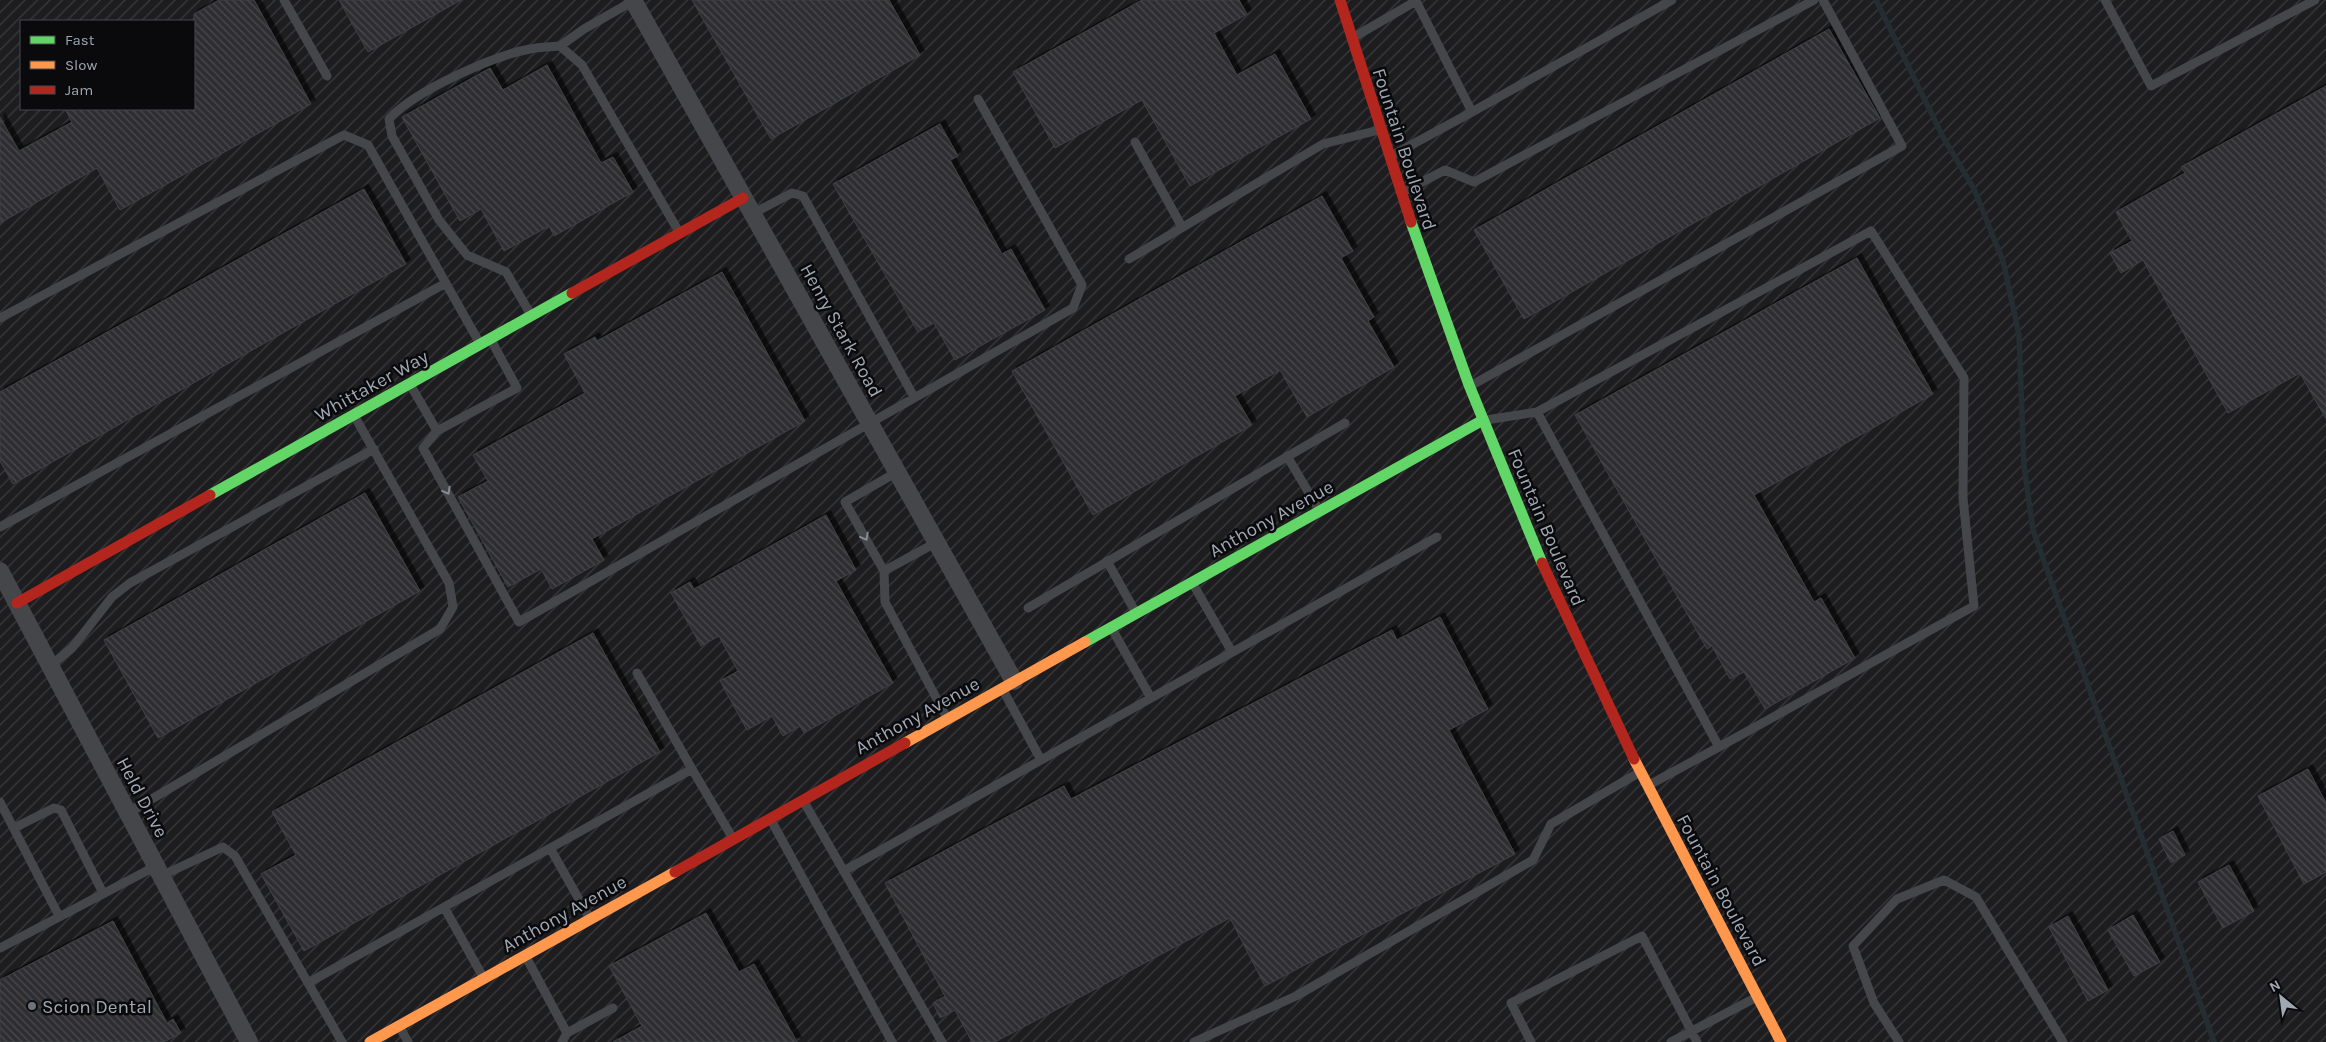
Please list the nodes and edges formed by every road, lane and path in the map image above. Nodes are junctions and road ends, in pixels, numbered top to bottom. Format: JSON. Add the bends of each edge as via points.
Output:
{"nodes":[{"id":1,"x":284,"y":0,"type":"edge"},
{"id":2,"x":633,"y":0,"type":"edge"},
{"id":3,"x":1340,"y":0,"type":"edge"},
{"id":4,"x":1416,"y":0,"type":"edge"},
{"id":5,"x":1672,"y":0,"type":"edge"},
{"id":6,"x":1814,"y":0,"type":"edge"},
{"id":7,"x":1823,"y":0,"type":"edge"},
{"id":8,"x":2105,"y":0,"type":"edge"},
{"id":9,"x":2315,"y":0,"type":"edge"},
{"id":10,"x":1351,"y":39,"type":"junction"},
{"id":11,"x":560,"y":46,"type":"junction"},
{"id":12,"x":327,"y":76,"type":"dead end"},
{"id":13,"x":978,"y":99,"type":"dead end"},
{"id":14,"x":1472,"y":112,"type":"junction"},
{"id":15,"x":1380,"y":130,"type":"junction"},
{"id":16,"x":1135,"y":142,"type":"dead end"},
{"id":17,"x":1389,"y":158,"type":"junction"},
{"id":18,"x":1400,"y":193,"type":"junction"},
{"id":19,"x":743,"y":198,"type":"junction"},
{"id":20,"x":752,"y":214,"type":"junction"},
{"id":21,"x":1182,"y":227,"type":"junction"},
{"id":22,"x":679,"y":232,"type":"junction"},
{"id":23,"x":1129,"y":259,"type":"dead end"},
{"id":24,"x":446,"y":283,"type":"junction"},
{"id":25,"x":531,"y":315,"type":"junction"},
{"id":26,"x":0,"y":318,"type":"edge"},
{"id":27,"x":490,"y":338,"type":"junction"},
{"id":28,"x":480,"y":344,"type":"junction"},
{"id":29,"x":409,"y":384,"type":"junction"},
{"id":30,"x":1470,"y":386,"type":"junction"},
{"id":31,"x":914,"y":397,"type":"junction"},
{"id":32,"x":1537,"y":412,"type":"junction"},
{"id":33,"x":354,"y":414,"type":"junction"},
{"id":34,"x":1483,"y":420,"type":"junction"},
{"id":35,"x":869,"y":421,"type":"junction"},
{"id":36,"x":1345,"y":423,"type":"dead end"},
{"id":37,"x":437,"y":431,"type":"junction"},
{"id":38,"x":374,"y":449,"type":"junction"},
{"id":39,"x":1287,"y":456,"type":"junction"},
{"id":40,"x":897,"y":472,"type":"junction"},
{"id":41,"x":1319,"y":511,"type":"junction"},
{"id":42,"x":0,"y":527,"type":"edge"},
{"id":43,"x":1437,"y":537,"type":"dead end"},
{"id":44,"x":937,"y":542,"type":"junction"},
{"id":45,"x":1108,"y":561,"type":"junction"},
{"id":46,"x":0,"y":571,"type":"edge"},
{"id":47,"x":884,"y":571,"type":"junction"},
{"id":48,"x":1192,"y":582,"type":"junction"},
{"id":49,"x":17,"y":603,"type":"junction"},
{"id":50,"x":1028,"y":608,"type":"dead end"},
{"id":51,"x":1136,"y":613,"type":"junction"},
{"id":52,"x":1111,"y":627,"type":"junction"},
{"id":53,"x":1232,"y":652,"type":"junction"},
{"id":54,"x":50,"y":666,"type":"junction"},
{"id":55,"x":637,"y":673,"type":"dead end"},
{"id":56,"x":1008,"y":684,"type":"junction"},
{"id":57,"x":1151,"y":698,"type":"junction"},
{"id":58,"x":947,"y":718,"type":"junction"},
{"id":59,"x":1719,"y":747,"type":"junction"},
{"id":60,"x":1041,"y":760,"type":"junction"},
{"id":61,"x":692,"y":768,"type":"junction"},
{"id":62,"x":1640,"y":772,"type":"junction"},
{"id":63,"x":1648,"y":786,"type":"junction"},
{"id":64,"x":802,"y":800,"type":"junction"},
{"id":65,"x":0,"y":802,"type":"edge"},
{"id":66,"x":128,"y":813,"type":"junction"},
{"id":67,"x":770,"y":818,"type":"junction"},
{"id":68,"x":14,"y":828,"type":"junction"},
{"id":69,"x":733,"y":839,"type":"junction"},
{"id":70,"x":550,"y":848,"type":"junction"},
{"id":71,"x":158,"y":871,"type":"junction"},
{"id":72,"x":844,"y":871,"type":"junction"},
{"id":73,"x":103,"y":893,"type":"junction"},
{"id":74,"x":444,"y":907,"type":"junction"},
{"id":75,"x":60,"y":916,"type":"junction"},
{"id":76,"x":590,"y":919,"type":"junction"},
{"id":77,"x":0,"y":948,"type":"edge"},
{"id":78,"x":525,"y":955,"type":"junction"},
{"id":79,"x":483,"y":978,"type":"junction"},
{"id":80,"x":308,"y":983,"type":"junction"},
{"id":81,"x":1757,"y":997,"type":"junction"},
{"id":82,"x":614,"y":1008,"type":"dead end"},
{"id":83,"x":399,"y":1026,"type":"junction"},
{"id":84,"x":1692,"y":1031,"type":"junction"},
{"id":85,"x":567,"y":1033,"type":"junction"},
{"id":86,"x":244,"y":1040,"type":"edge"},
{"id":87,"x":342,"y":1042,"type":"edge"},
{"id":88,"x":370,"y":1042,"type":"edge"},
{"id":89,"x":408,"y":1042,"type":"edge"},
{"id":90,"x":562,"y":1042,"type":"edge"},
{"id":91,"x":892,"y":1042,"type":"edge"},
{"id":92,"x":942,"y":1042,"type":"edge"},
{"id":93,"x":1194,"y":1042,"type":"edge"},
{"id":94,"x":1531,"y":1042,"type":"edge"},
{"id":95,"x":1671,"y":1042,"type":"edge"},
{"id":96,"x":1697,"y":1042,"type":"edge"},
{"id":97,"x":1782,"y":1042,"type":"edge"},
{"id":98,"x":1899,"y":1042,"type":"edge"},
{"id":99,"x":2063,"y":1042,"type":"edge"}],
"edges":[{"from":1,"to":12,"type":"lane"},
{"from":2,"to":11,"type":"lane"},
{"from":2,"to":19,"type":"street","name":"Henry Stark Road"},
{"from":3,"to":10,"type":"street","name":"Fountain Boulevard"},
{"from":4,"to":10,"type":"lane"},
{"from":4,"to":14,"type":"lane"},
{"from":5,"to":14,"type":"lane"},
{"from":6,"to":18,"type":"lane","via":[[1474,182],[1445,170]]},
{"from":7,"to":30,"type":"lane","via":[[1902,146]]},
{"from":8,"to":9,"type":"lane","via":[[2151,86]]},
{"from":10,"to":15,"type":"street","name":"Fountain Boulevard"},
{"from":11,"to":22,"type":"lane","via":[[582,65]]},
{"from":11,"to":25,"type":"lane","via":[[529,49],[480,65],[401,106],[389,119],[392,136],[439,220],[467,255],[506,272]]},
{"from":13,"to":31,"type":"lane","via":[[1082,286],[1073,308]]},
{"from":14,"to":17,"type":"lane"},
{"from":15,"to":17,"type":"street","name":"Fountain Boulevard"},
{"from":15,"to":21,"type":"lane","via":[[1323,144]]},
{"from":16,"to":21,"type":"lane"},
{"from":17,"to":18,"type":"street","name":"Fountain Boulevard"},
{"from":18,"to":30,"type":"street","name":"Fountain Boulevard"},
{"from":19,"to":20,"type":"street","name":"Henry Stark Road"},
{"from":19,"to":22,"type":"street","name":"Whittaker Way"},
{"from":20,"to":31,"type":"lane","via":[[792,193],[803,196]]},
{"from":20,"to":35,"type":"street","name":"Henry Stark Road"},
{"from":21,"to":23,"type":"lane"},
{"from":22,"to":25,"type":"street","name":"Whittaker Way"},
{"from":24,"to":26,"type":"lane","via":[[368,146],[344,135]]},
{"from":24,"to":28,"type":"lane"},
{"from":24,"to":42,"type":"lane"},
{"from":25,"to":27,"type":"street","name":"Whittaker Way"},
{"from":27,"to":28,"type":"street","name":"Whittaker Way"},
{"from":27,"to":37,"type":"lane","via":[[517,388]]},
{"from":28,"to":29,"type":"street","name":"Whittaker Way"},
{"from":29,"to":33,"type":"street","name":"Whittaker Way"},
{"from":29,"to":37,"type":"lane"},
{"from":30,"to":34,"type":"street","name":"Fountain Boulevard"},
{"from":31,"to":35,"type":"lane"},
{"from":32,"to":34,"type":"lane"},
{"from":32,"to":59,"type":"lane"},
{"from":32,"to":59,"type":"lane","via":[[1871,231],[1964,378],[1963,498],[1974,606]]},
{"from":33,"to":38,"type":"lane"},
{"from":33,"to":49,"type":"street","name":"Whittaker Way"},
{"from":34,"to":41,"type":"street","name":"Anthony Avenue"},
{"from":34,"to":62,"type":"street","name":"Fountain Boulevard","via":[[1563,609]]},
{"from":37,"to":35,"type":"lane","one_way":true,"via":[[424,448],[519,622]]},
{"from":35,"to":40,"type":"street","name":"Henry Stark Road"},
{"from":36,"to":39,"type":"lane"},
{"from":38,"to":54,"type":"lane","via":[[130,583],[112,597],[72,648]]},
{"from":38,"to":66,"type":"lane","via":[[449,584],[453,607],[440,629]]},
{"from":39,"to":41,"type":"lane"},
{"from":39,"to":45,"type":"lane"},
{"from":40,"to":44,"type":"street","name":"Henry Stark Road"},
{"from":40,"to":47,"type":"lane","one_way":true,"via":[[845,502]]},
{"from":41,"to":48,"type":"street","name":"Anthony Avenue"},
{"from":43,"to":53,"type":"lane"},
{"from":44,"to":47,"type":"lane"},
{"from":44,"to":56,"type":"street","name":"Henry Stark Road"},
{"from":45,"to":50,"type":"lane"},
{"from":45,"to":51,"type":"lane"},
{"from":46,"to":49,"type":"street","name":"Held Drive"},
{"from":47,"to":58,"type":"lane","via":[[885,602]]},
{"from":48,"to":51,"type":"street","name":"Anthony Avenue"},
{"from":48,"to":53,"type":"lane"},
{"from":49,"to":54,"type":"street","name":"Held Drive"},
{"from":51,"to":52,"type":"street","name":"Anthony Avenue"},
{"from":52,"to":56,"type":"street","name":"Anthony Avenue"},
{"from":52,"to":57,"type":"lane"},
{"from":53,"to":57,"type":"lane"},
{"from":54,"to":66,"type":"street","name":"Held Drive"},
{"from":55,"to":61,"type":"lane"},
{"from":56,"to":58,"type":"street","name":"Anthony Avenue"},
{"from":56,"to":60,"type":"lane"},
{"from":57,"to":60,"type":"lane"},
{"from":58,"to":64,"type":"street","name":"Anthony Avenue"},
{"from":59,"to":63,"type":"lane"},
{"from":60,"to":72,"type":"lane"},
{"from":61,"to":69,"type":"lane"},
{"from":61,"to":70,"type":"lane"},
{"from":62,"to":63,"type":"street","name":"Fountain Boulevard"},
{"from":62,"to":93,"type":"lane","via":[[1551,824],[1533,860],[1296,996]]},
{"from":63,"to":81,"type":"street","name":"Fountain Boulevard"},
{"from":64,"to":67,"type":"street","name":"Anthony Avenue"},
{"from":64,"to":72,"type":"lane"},
{"from":65,"to":68,"type":"lane"},
{"from":66,"to":71,"type":"street","name":"Held Drive"},
{"from":67,"to":69,"type":"street","name":"Anthony Avenue"},
{"from":67,"to":91,"type":"lane"},
{"from":68,"to":73,"type":"lane","via":[[54,808],[61,810]]},
{"from":68,"to":75,"type":"lane"},
{"from":69,"to":76,"type":"street","name":"Anthony Avenue"},
{"from":70,"to":74,"type":"lane"},
{"from":70,"to":76,"type":"lane"},
{"from":71,"to":73,"type":"lane"},
{"from":71,"to":80,"type":"lane","via":[[222,848],[235,856]]},
{"from":71,"to":86,"type":"street","name":"Held Drive"},
{"from":72,"to":92,"type":"lane"},
{"from":73,"to":75,"type":"lane"},
{"from":74,"to":79,"type":"lane"},
{"from":74,"to":80,"type":"lane"},
{"from":75,"to":77,"type":"lane"},
{"from":76,"to":78,"type":"street","name":"Anthony Avenue"},
{"from":78,"to":79,"type":"street","name":"Anthony Avenue"},
{"from":78,"to":85,"type":"lane"},
{"from":79,"to":83,"type":"street","name":"Anthony Avenue"},
{"from":80,"to":87,"type":"lane"},
{"from":81,"to":84,"type":"lane"},
{"from":81,"to":97,"type":"street","name":"Fountain Boulevard"},
{"from":82,"to":85,"type":"lane"},
{"from":83,"to":88,"type":"street","name":"Anthony Avenue"},
{"from":83,"to":89,"type":"lane"},
{"from":84,"to":94,"type":"lane","via":[[1642,936],[1511,1003]]},
{"from":84,"to":95,"type":"lane"},
{"from":84,"to":96,"type":"lane"},
{"from":85,"to":90,"type":"lane"},
{"from":98,"to":99,"type":"lane","via":[[1874,1003],[1853,946],[1897,899],[1944,880],[1976,897]]}]}
